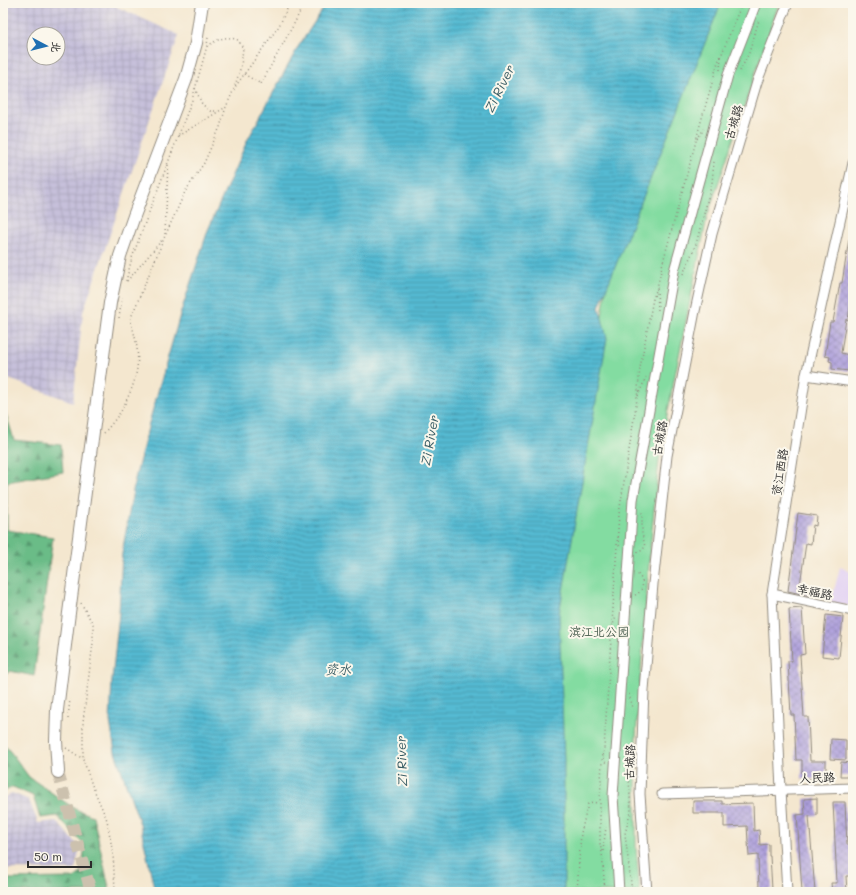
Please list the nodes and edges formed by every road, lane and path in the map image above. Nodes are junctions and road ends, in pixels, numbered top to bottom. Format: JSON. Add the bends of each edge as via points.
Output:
{"nodes":[{"id":1,"x":202,"y":3,"type":"edge"},
{"id":2,"x":290,"y":3,"type":"edge"},
{"id":3,"x":304,"y":3,"type":"edge"},
{"id":4,"x":756,"y":3,"type":"edge"},
{"id":5,"x":788,"y":3,"type":"edge"},
{"id":6,"x":761,"y":15,"type":"dead end"},
{"id":7,"x":208,"y":38,"type":"dead end"},
{"id":8,"x":207,"y":46,"type":"junction"},
{"id":9,"x":739,"y":72,"type":"dead end"},
{"id":10,"x":244,"y":74,"type":"junction"},
{"id":11,"x":235,"y":87,"type":"junction"},
{"id":12,"x":195,"y":88,"type":"junction"},
{"id":13,"x":226,"y":107,"type":"junction"},
{"id":14,"x":218,"y":112,"type":"junction"},
{"id":15,"x":178,"y":136,"type":"junction"},
{"id":16,"x":714,"y":160,"type":"dead end"},
{"id":17,"x":168,"y":161,"type":"junction"},
{"id":18,"x":853,"y":163,"type":"edge"},
{"id":19,"x":165,"y":236,"type":"junction"},
{"id":20,"x":682,"y":277,"type":"dead end"},
{"id":21,"x":122,"y":298,"type":"dead end"},
{"id":22,"x":119,"y":320,"type":"dead end"},
{"id":23,"x":806,"y":375,"type":"junction"},
{"id":24,"x":853,"y":382,"type":"edge"},
{"id":25,"x":104,"y":426,"type":"dead end"},
{"id":26,"x":642,"y":512,"type":"dead end"},
{"id":27,"x":629,"y":563,"type":"junction"},
{"id":28,"x":772,"y":594,"type":"junction"},
{"id":29,"x":632,"y":597,"type":"dead end"},
{"id":30,"x":80,"y":609,"type":"dead end"},
{"id":31,"x":853,"y":611,"type":"edge"},
{"id":32,"x":70,"y":694,"type":"dead end"},
{"id":33,"x":629,"y":694,"type":"dead end"},
{"id":34,"x":633,"y":708,"type":"dead end"},
{"id":35,"x":68,"y":721,"type":"dead end"},
{"id":36,"x":67,"y":755,"type":"dead end"},
{"id":37,"x":630,"y":758,"type":"dead end"},
{"id":38,"x":83,"y":759,"type":"junction"},
{"id":39,"x":58,"y":772,"type":"tunnel mouth"},
{"id":40,"x":853,"y":788,"type":"edge"},
{"id":41,"x":781,"y":790,"type":"junction"},
{"id":42,"x":662,"y":794,"type":"dead end"},
{"id":43,"x":600,"y":802,"type":"dead end"},
{"id":44,"x":116,"y":892,"type":"edge"},
{"id":45,"x":577,"y":892,"type":"edge"},
{"id":46,"x":620,"y":892,"type":"edge"},
{"id":47,"x":632,"y":892,"type":"edge"},
{"id":48,"x":647,"y":892,"type":"edge"},
{"id":49,"x":787,"y":892,"type":"edge"}],
"edges":[{"from":1,"to":39,"type":"main road","via":[[196,43],[186,79],[120,256],[110,303],[57,710]]},
{"from":2,"to":10,"type":"path","via":[[280,26]]},
{"from":3,"to":10,"type":"path","via":[[261,84]]},
{"from":4,"to":27,"type":"street","via":[[728,75],[674,271],[633,500]]},
{"from":5,"to":48,"type":"street","name":"古城路","via":[[757,82],[712,234],[667,456],[644,690],[640,794]]},
{"from":6,"to":9,"type":"path","via":[[749,53]]},
{"from":7,"to":8,"type":"path"},
{"from":8,"to":11,"type":"path","via":[[219,39],[231,37],[238,40],[243,48]]},
{"from":8,"to":12,"type":"path"},
{"from":10,"to":11,"type":"path"},
{"from":11,"to":13,"type":"path"},
{"from":12,"to":14,"type":"path","via":[[202,104],[210,111]]},
{"from":12,"to":15,"type":"path"},
{"from":13,"to":14,"type":"path"},
{"from":13,"to":19,"type":"path","via":[[204,163],[185,192]]},
{"from":14,"to":15,"type":"path"},
{"from":15,"to":17,"type":"path"},
{"from":16,"to":20,"type":"path","via":[[712,183],[696,244]]},
{"from":17,"to":19,"type":"path"},
{"from":17,"to":19,"type":"path","via":[[125,283]]},
{"from":18,"to":23,"type":"street","name":"资江西路"},
{"from":19,"to":25,"type":"path","via":[[130,320],[138,351],[132,388],[120,413],[104,433]]},
{"from":21,"to":22,"type":"path"},
{"from":23,"to":24,"type":"street"},
{"from":23,"to":28,"type":"street","name":"资江西路"},
{"from":26,"to":27,"type":"path","via":[[645,547],[635,553]]},
{"from":27,"to":29,"type":"path","via":[[631,570],[639,574],[642,580],[641,591]]},
{"from":27,"to":46,"type":"street","via":[[613,796]]},
{"from":28,"to":31,"type":"street","name":"幸福路"},
{"from":28,"to":41,"type":"street","name":"资江西路"},
{"from":30,"to":38,"type":"path","via":[[81,602],[93,624],[83,722]]},
{"from":32,"to":35,"type":"path"},
{"from":33,"to":34,"type":"path"},
{"from":36,"to":38,"type":"path","via":[[66,748]]},
{"from":37,"to":47,"type":"path","via":[[626,774],[629,779],[631,812],[625,834]]},
{"from":38,"to":44,"type":"path","via":[[107,820]]},
{"from":40,"to":41,"type":"street","name":"人民路"},
{"from":41,"to":42,"type":"street","name":"人民路"},
{"from":41,"to":49,"type":"street","name":"资江西路"},
{"from":43,"to":45,"type":"path","via":[[588,804],[581,833]]}]}
